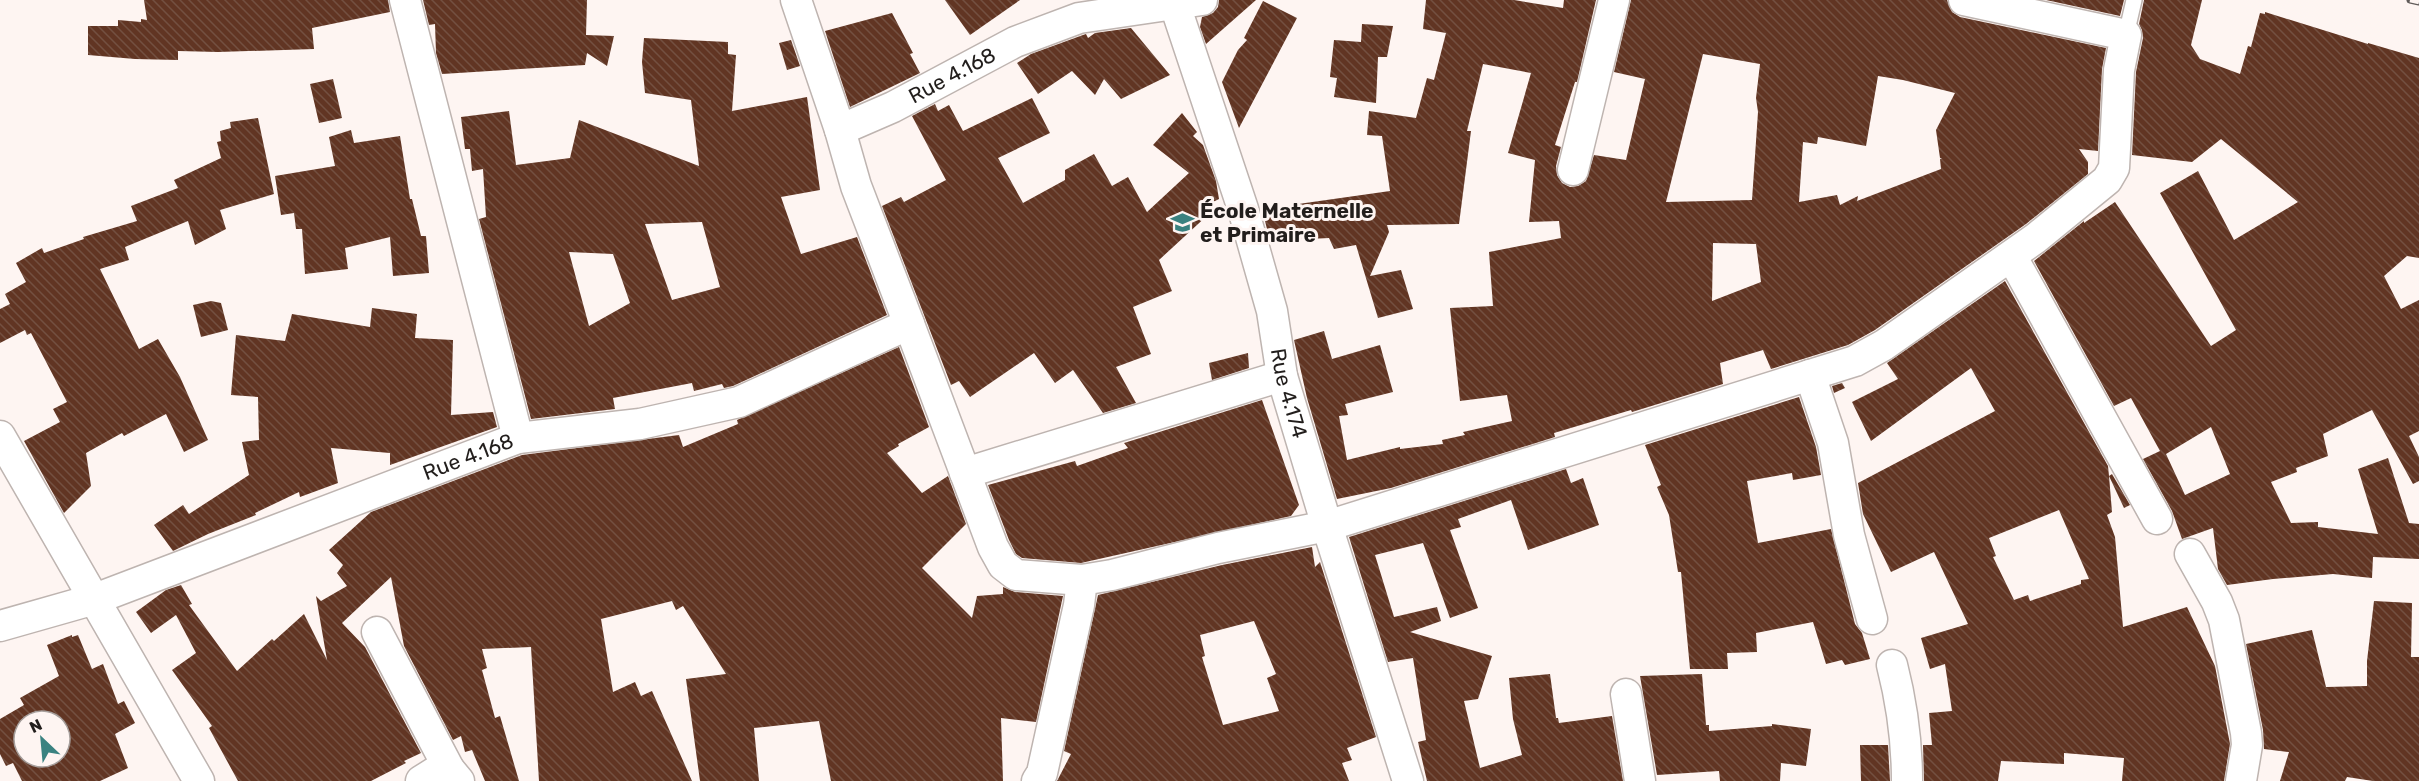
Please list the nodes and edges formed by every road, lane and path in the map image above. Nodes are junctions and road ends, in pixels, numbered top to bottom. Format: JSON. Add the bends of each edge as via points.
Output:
{"nodes":[{"id":1,"x":405,"y":0,"type":"edge"},
{"id":2,"x":796,"y":0,"type":"edge"},
{"id":3,"x":1614,"y":0,"type":"edge"},
{"id":4,"x":1964,"y":0,"type":"edge"},
{"id":5,"x":2134,"y":0,"type":"edge"},
{"id":6,"x":1188,"y":3,"type":"edge"},
{"id":7,"x":2126,"y":35,"type":"junction"},
{"id":8,"x":840,"y":130,"type":"junction"},
{"id":9,"x":1573,"y":170,"type":"dead end"},
{"id":10,"x":2007,"y":259,"type":"junction"},
{"id":11,"x":909,"y":324,"type":"junction"},
{"id":12,"x":1810,"y":375,"type":"junction"},
{"id":13,"x":1282,"y":376,"type":"junction"},
{"id":14,"x":0,"y":436,"type":"edge"},
{"id":15,"x":518,"y":438,"type":"junction"},
{"id":16,"x":965,"y":473,"type":"junction"},
{"id":17,"x":2157,"y":519,"type":"dead end"},
{"id":18,"x":1327,"y":525,"type":"junction"},
{"id":19,"x":2190,"y":554,"type":"dead end"},
{"id":20,"x":1082,"y":580,"type":"junction"},
{"id":21,"x":95,"y":599,"type":"junction"},
{"id":22,"x":1872,"y":619,"type":"dead end"},
{"id":23,"x":0,"y":626,"type":"edge"},
{"id":24,"x":377,"y":632,"type":"dead end"},
{"id":25,"x":1892,"y":665,"type":"dead end"},
{"id":26,"x":1626,"y":694,"type":"dead end"},
{"id":27,"x":454,"y":775,"type":"edge"},
{"id":28,"x":199,"y":781,"type":"edge"},
{"id":29,"x":420,"y":781,"type":"edge"},
{"id":30,"x":1037,"y":781,"type":"edge"},
{"id":31,"x":1408,"y":781,"type":"edge"},
{"id":32,"x":1640,"y":781,"type":"edge"},
{"id":33,"x":1907,"y":781,"type":"edge"},
{"id":34,"x":2241,"y":781,"type":"edge"}],
"edges":[{"from":1,"to":15,"type":"street","name":"Rue 4.168"},
{"from":2,"to":8,"type":"street"},
{"from":3,"to":9,"type":"street"},
{"from":4,"to":7,"type":"street"},
{"from":5,"to":7,"type":"lane"},
{"from":6,"to":8,"type":"street","name":"Rue 4.168","via":[[1079,18],[1015,42]]},
{"from":6,"to":13,"type":"street","name":"Rue 4.174","via":[[1272,311]]},
{"from":7,"to":10,"type":"street","via":[[2119,70],[2112,174]]},
{"from":8,"to":11,"type":"street","via":[[856,186]]},
{"from":10,"to":12,"type":"street","via":[[1871,354]]},
{"from":10,"to":17,"type":"street","via":[[2018,268]]},
{"from":11,"to":15,"type":"street","via":[[739,402],[640,424]]},
{"from":11,"to":16,"type":"street"},
{"from":12,"to":18,"type":"street"},
{"from":12,"to":22,"type":"street","via":[[1833,443],[1850,535]]},
{"from":13,"to":16,"type":"street"},
{"from":13,"to":18,"type":"street","name":"Rue 4.174"},
{"from":14,"to":21,"type":"street"},
{"from":15,"to":21,"type":"street","name":"Rue 4.168"},
{"from":16,"to":20,"type":"street","via":[[1003,566],[1016,575]]},
{"from":18,"to":20,"type":"street"},
{"from":18,"to":31,"type":"street","name":"Rue 4.174"},
{"from":19,"to":34,"type":"street","via":[[2224,620],[2246,733]]},
{"from":20,"to":30,"type":"street","via":[[1042,773]]},
{"from":21,"to":23,"type":"street","name":"Rue 4.168"},
{"from":21,"to":28,"type":"street"},
{"from":24,"to":27,"type":"street"},
{"from":25,"to":33,"type":"street","via":[[1907,744]]},
{"from":26,"to":32,"type":"street"},
{"from":27,"to":29,"type":"street","via":[[440,769]]}]}
